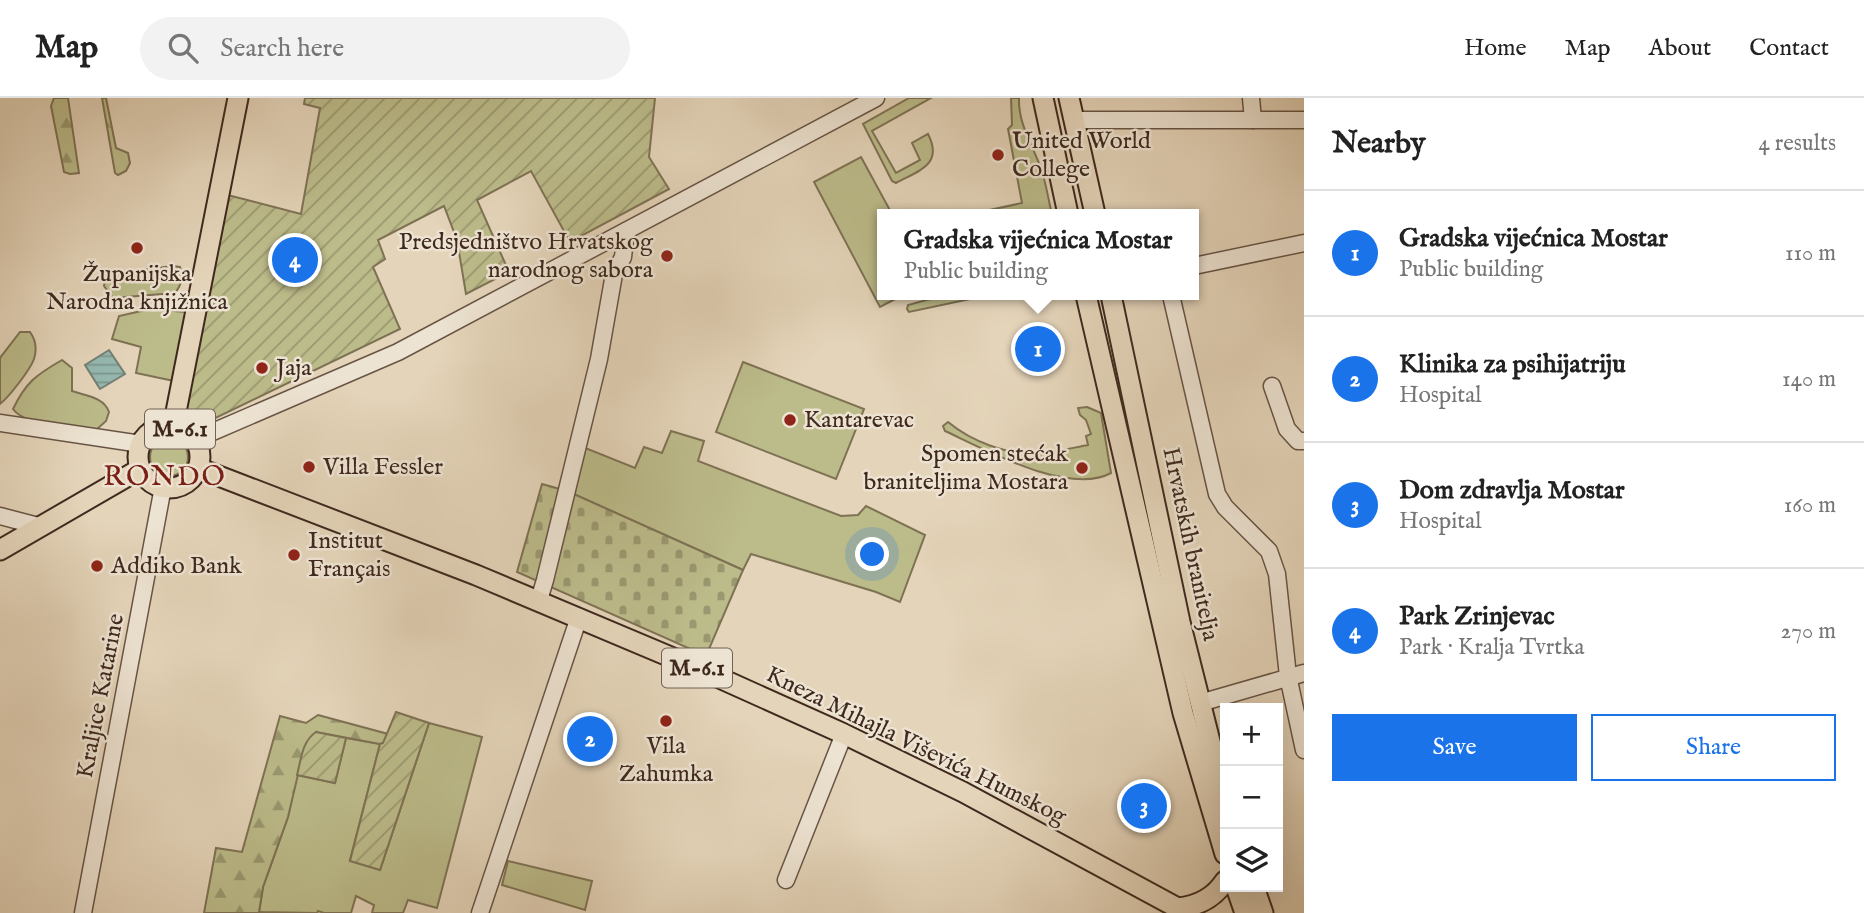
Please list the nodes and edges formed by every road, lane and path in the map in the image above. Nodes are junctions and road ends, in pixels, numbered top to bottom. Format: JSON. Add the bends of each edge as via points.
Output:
{"nodes":[{"id":1,"x":238,"y":98,"type":"edge"},
{"id":2,"x":876,"y":98,"type":"edge"},
{"id":3,"x":1043,"y":98,"type":"edge"},
{"id":4,"x":1069,"y":98,"type":"edge"},
{"id":5,"x":1251,"y":98,"type":"edge"},
{"id":6,"x":1074,"y":120,"type":"junction"},
{"id":7,"x":1253,"y":120,"type":"junction"},
{"id":8,"x":1304,"y":120,"type":"edge"},
{"id":9,"x":1067,"y":209,"type":"edge"},
{"id":10,"x":1094,"y":209,"type":"edge"},
{"id":11,"x":626,"y":231,"type":"junction"},
{"id":12,"x":1304,"y":243,"type":"edge"},
{"id":13,"x":1199,"y":265,"type":"edge"},
{"id":14,"x":1087,"y":300,"type":"edge"},
{"id":15,"x":1112,"y":300,"type":"edge"},
{"id":16,"x":1172,"y":300,"type":"edge"},
{"id":17,"x":1272,"y":386,"type":"dead end"},
{"id":18,"x":0,"y":423,"type":"edge"},
{"id":19,"x":173,"y":427,"type":"junction"},
{"id":20,"x":194,"y":439,"type":"junction"},
{"id":21,"x":1304,"y":441,"type":"edge"},
{"id":22,"x":141,"y":444,"type":"junction"},
{"id":23,"x":198,"y":468,"type":"junction"},
{"id":24,"x":141,"y":469,"type":"junction"},
{"id":25,"x":163,"y":487,"type":"junction"},
{"id":26,"x":0,"y":516,"type":"edge"},
{"id":27,"x":42,"y":527,"type":"junction"},
{"id":28,"x":0,"y":551,"type":"edge"},
{"id":29,"x":538,"y":600,"type":"junction"},
{"id":30,"x":579,"y":617,"type":"junction"},
{"id":31,"x":1296,"y":675,"type":"edge"},
{"id":32,"x":1200,"y":703,"type":"junction"},
{"id":33,"x":844,"y":734,"type":"junction"},
{"id":34,"x":1304,"y":750,"type":"edge"},
{"id":35,"x":1220,"y":782,"type":"edge"},
{"id":36,"x":1220,"y":837,"type":"edge"},
{"id":37,"x":786,"y":880,"type":"dead end"},
{"id":38,"x":1220,"y":889,"type":"edge"},
{"id":39,"x":1238,"y":892,"type":"edge"},
{"id":40,"x":1256,"y":892,"type":"edge"},
{"id":41,"x":1183,"y":910,"type":"edge"},
{"id":42,"x":83,"y":913,"type":"edge"},
{"id":43,"x":480,"y":913,"type":"edge"},
{"id":44,"x":1245,"y":913,"type":"edge"},
{"id":45,"x":1263,"y":913,"type":"edge"}],
"edges":[{"from":1,"to":19,"type":"main road"},
{"from":2,"to":11,"type":"street"},
{"from":3,"to":9,"type":"main road"},
{"from":4,"to":6,"type":"main road"},
{"from":5,"to":7,"type":"street"},
{"from":6,"to":7,"type":"street"},
{"from":6,"to":10,"type":"main road"},
{"from":7,"to":8,"type":"street"},
{"from":11,"to":20,"type":"street","via":[[398,352]]},
{"from":11,"to":29,"type":"street"},
{"from":12,"to":13,"type":"street"},
{"from":14,"to":36,"type":"main road","via":[[1184,713]]},
{"from":15,"to":32,"type":"main road","name":"Hrvatskih branitelja"},
{"from":16,"to":31,"type":"street","via":[[1217,494],[1269,551]]},
{"from":17,"to":21,"type":"street","via":[[1287,429]]},
{"from":18,"to":22,"type":"street"},
{"from":19,"to":20,"type":"main road","number":"M-6.1"},
{"from":19,"to":22,"type":"main road","number":"M-6.1","via":[[151,432]]},
{"from":20,"to":23,"type":"main road","number":"M-6.1"},
{"from":22,"to":24,"type":"main road","number":"M-6.1"},
{"from":23,"to":25,"type":"main road","number":"M-6.1","via":[[184,484]]},
{"from":23,"to":29,"type":"main road","name":"Kneza Mihajla Viševića Humskog","number":"M-6.1"},
{"from":24,"to":25,"type":"main road","number":"M-6.1","via":[[147,479]]},
{"from":24,"to":27,"type":"main road","number":"M-6.1"},
{"from":25,"to":42,"type":"street","name":"Kraljice Katarine"},
{"from":26,"to":27,"type":"street"},
{"from":27,"to":28,"type":"main road","number":"M-6.1"},
{"from":29,"to":30,"type":"main road","name":"Kneza Mihajla Viševića Humskog","number":"M-6.1"},
{"from":30,"to":33,"type":"main road","name":"Kneza Mihajla Viševića Humskog","number":"M-6.1"},
{"from":30,"to":43,"type":"street"},
{"from":31,"to":32,"type":"street"},
{"from":31,"to":34,"type":"street"},
{"from":32,"to":35,"type":"main road","name":"Hrvatskih branitelja"},
{"from":33,"to":37,"type":"street"},
{"from":33,"to":41,"type":"main road","name":"Kneza Mihajla Viševića Humskog","number":"M-6.1","via":[[964,792]]},
{"from":38,"to":41,"type":"main road"},
{"from":39,"to":44,"type":"main road"},
{"from":40,"to":45,"type":"main road"}]}
